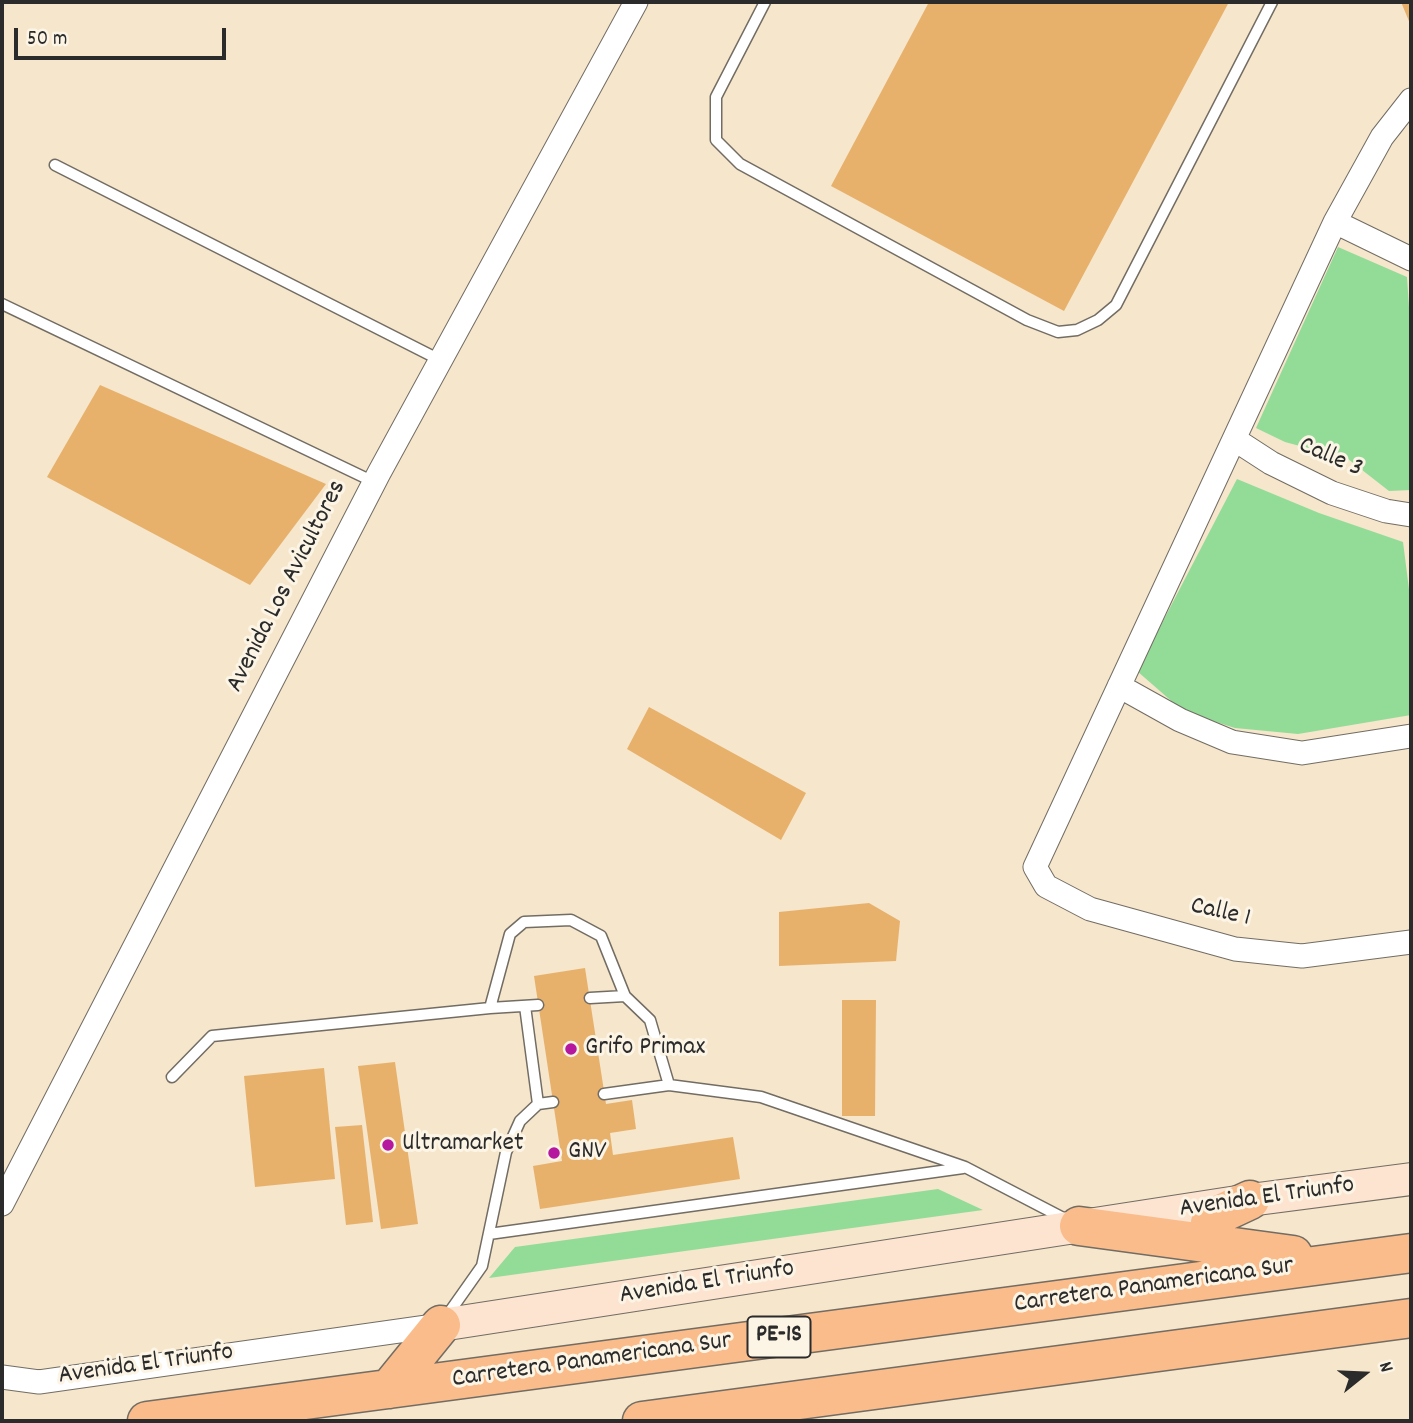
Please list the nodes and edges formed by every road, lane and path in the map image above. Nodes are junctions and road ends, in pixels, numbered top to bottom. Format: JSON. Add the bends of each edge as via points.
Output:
{"nodes":[{"id":1,"x":636,"y":2,"type":"edge"},
{"id":2,"x":765,"y":2,"type":"edge"},
{"id":3,"x":1272,"y":2,"type":"edge"},
{"id":4,"x":1411,"y":100,"type":"edge"},
{"id":5,"x":55,"y":164,"type":"dead end"},
{"id":6,"x":1335,"y":222,"type":"junction"},
{"id":7,"x":1411,"y":259,"type":"edge"},
{"id":8,"x":2,"y":304,"type":"edge"},
{"id":9,"x":440,"y":360,"type":"junction"},
{"id":10,"x":1234,"y":439,"type":"junction"},
{"id":11,"x":374,"y":482,"type":"junction"},
{"id":12,"x":1411,"y":516,"type":"edge"},
{"id":13,"x":1119,"y":685,"type":"junction"},
{"id":14,"x":1411,"y":736,"type":"edge"},
{"id":15,"x":1411,"y":942,"type":"edge"},
{"id":16,"x":625,"y":996,"type":"junction"},
{"id":17,"x":590,"y":998,"type":"dead end"},
{"id":18,"x":538,"y":1005,"type":"dead end"},
{"id":19,"x":525,"y":1006,"type":"junction"},
{"id":20,"x":489,"y":1008,"type":"junction"},
{"id":21,"x":173,"y":1077,"type":"dead end"},
{"id":22,"x":669,"y":1085,"type":"junction"},
{"id":23,"x":604,"y":1094,"type":"dead end"},
{"id":24,"x":553,"y":1102,"type":"dead end"},
{"id":25,"x":538,"y":1104,"type":"junction"},
{"id":26,"x":965,"y":1167,"type":"junction"},
{"id":27,"x":1411,"y":1179,"type":"edge"},
{"id":28,"x":1250,"y":1200,"type":"junction"},
{"id":29,"x":2,"y":1204,"type":"edge"},
{"id":30,"x":1079,"y":1226,"type":"junction"},
{"id":31,"x":489,"y":1234,"type":"junction"},
{"id":32,"x":1217,"y":1245,"type":"junction"},
{"id":33,"x":1411,"y":1253,"type":"edge"},
{"id":34,"x":1343,"y":1262,"type":"junction"},
{"id":35,"x":1411,"y":1318,"type":"edge"},
{"id":36,"x":441,"y":1325,"type":"junction"},
{"id":37,"x":2,"y":1377,"type":"edge"},
{"id":38,"x":389,"y":1389,"type":"junction"},
{"id":39,"x":147,"y":1421,"type":"edge"},
{"id":40,"x":642,"y":1421,"type":"edge"}],
"edges":[{"from":1,"to":9,"type":"street","name":"Avenida Los Avicultores"},
{"from":2,"to":3,"type":"lane","via":[[716,97],[716,140],[740,164],[1027,320],[1058,332],[1077,330],[1116,305]]},
{"from":4,"to":6,"type":"street","via":[[1381,137]]},
{"from":5,"to":9,"type":"lane"},
{"from":6,"to":7,"type":"street"},
{"from":6,"to":10,"type":"street"},
{"from":8,"to":11,"type":"lane"},
{"from":9,"to":11,"type":"street","name":"Avenida Los Avicultores"},
{"from":10,"to":12,"type":"street","name":"Calle 3","via":[[1271,463],[1332,492]]},
{"from":10,"to":13,"type":"street"},
{"from":11,"to":29,"type":"street","name":"Avenida Los Avicultores"},
{"from":13,"to":14,"type":"street","via":[[1180,720],[1232,742],[1302,752]]},
{"from":13,"to":15,"type":"street","name":"Calle 1","via":[[1035,867],[1046,886],[1090,909],[1235,949],[1302,956]]},
{"from":16,"to":17,"type":"lane"},
{"from":16,"to":20,"type":"lane","via":[[601,936],[571,920],[524,922],[510,934]]},
{"from":16,"to":22,"type":"lane","via":[[650,1020]]},
{"from":18,"to":19,"type":"lane"},
{"from":19,"to":20,"type":"lane"},
{"from":19,"to":25,"type":"lane"},
{"from":20,"to":21,"type":"lane","via":[[212,1036]]},
{"from":22,"to":23,"type":"lane"},
{"from":22,"to":26,"type":"lane","via":[[761,1097]]},
{"from":24,"to":25,"type":"lane"},
{"from":25,"to":31,"type":"lane","via":[[520,1121],[506,1152]]},
{"from":26,"to":30,"type":"lane"},
{"from":26,"to":31,"type":"lane"},
{"from":27,"to":28,"type":"main road","name":"Avenida El Triunfo"},
{"from":28,"to":30,"type":"main road","name":"Avenida El Triunfo"},
{"from":28,"to":32,"type":"highway","via":[[1210,1223],[1209,1234]]},
{"from":30,"to":32,"type":"highway"},
{"from":30,"to":36,"type":"main road","name":"Avenida El Triunfo"},
{"from":31,"to":36,"type":"lane","via":[[482,1266]]},
{"from":32,"to":34,"type":"highway"},
{"from":33,"to":34,"type":"highway","name":"Carretera Panamericana Sur","number":"PE-1S"},
{"from":34,"to":38,"type":"highway","name":"Carretera Panamericana Sur","number":"PE-1S"},
{"from":35,"to":40,"type":"highway"},
{"from":36,"to":37,"type":"street","name":"Avenida El Triunfo","via":[[39,1381]]},
{"from":36,"to":38,"type":"highway"},
{"from":38,"to":39,"type":"highway","name":"Carretera Panamericana Sur","number":"PE-1S"}]}
